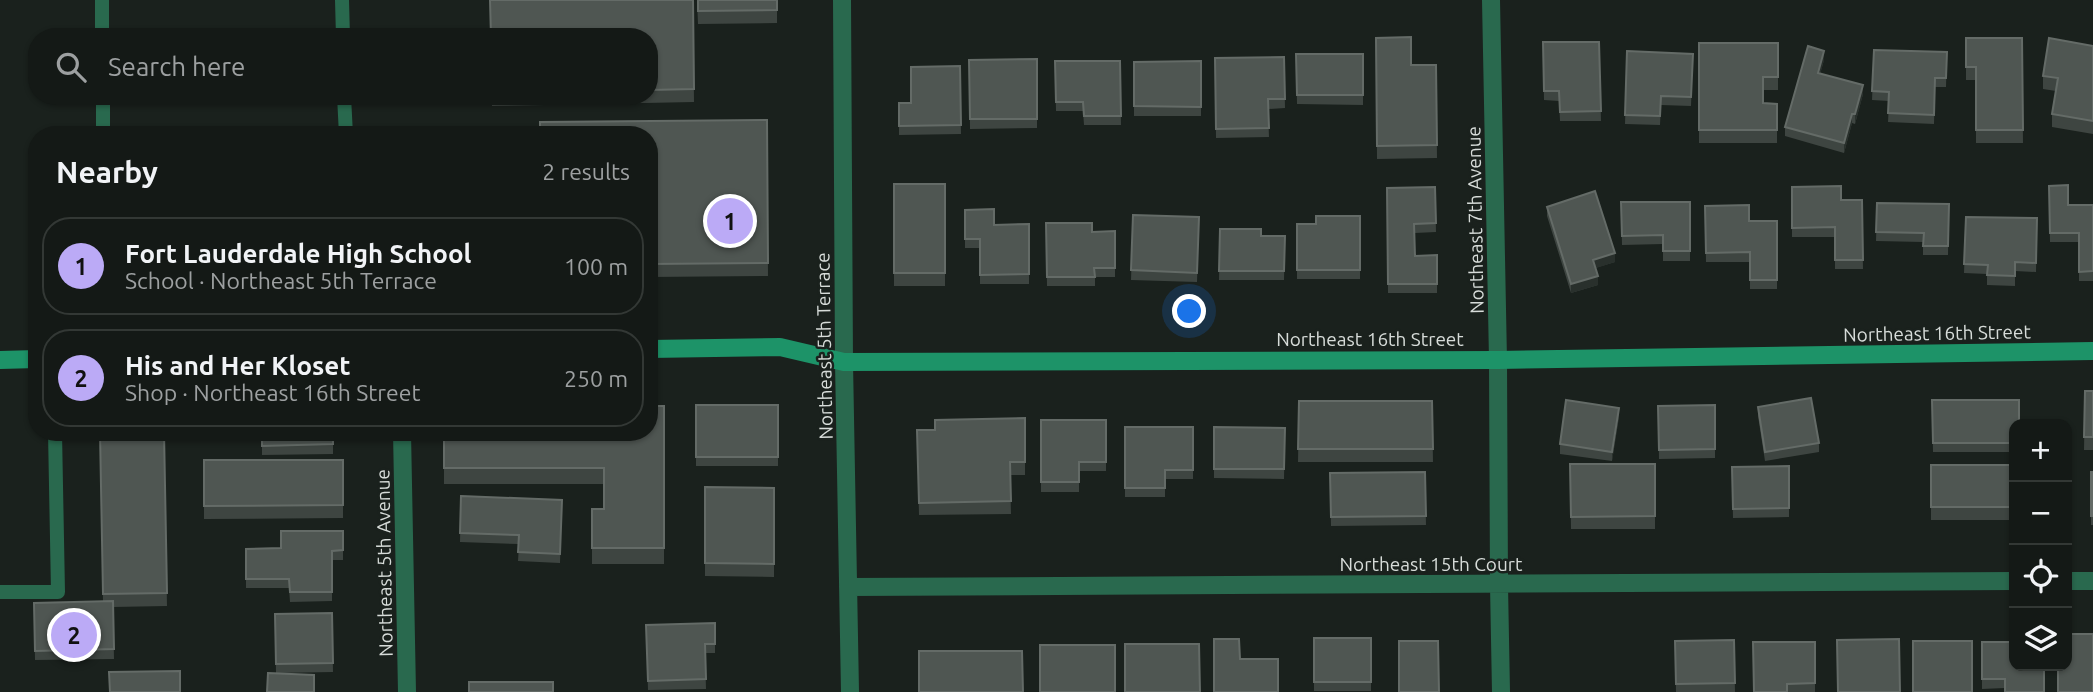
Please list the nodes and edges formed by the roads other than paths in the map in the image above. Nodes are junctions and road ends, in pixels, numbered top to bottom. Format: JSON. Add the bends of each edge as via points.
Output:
{"nodes":[{"id":1,"x":102,"y":0,"type":"edge"},
{"id":2,"x":342,"y":0,"type":"edge"},
{"id":3,"x":842,"y":0,"type":"edge"},
{"id":4,"x":1491,"y":0,"type":"edge"},
{"id":5,"x":102,"y":28,"type":"edge"},
{"id":6,"x":343,"y":28,"type":"edge"},
{"id":7,"x":103,"y":105,"type":"edge"},
{"id":8,"x":344,"y":105,"type":"edge"},
{"id":9,"x":103,"y":126,"type":"edge"},
{"id":10,"x":345,"y":126,"type":"edge"},
{"id":11,"x":658,"y":349,"type":"edge"},
{"id":12,"x":2093,"y":351,"type":"edge"},
{"id":13,"x":28,"y":359,"type":"edge"},
{"id":14,"x":0,"y":360,"type":"edge"},
{"id":15,"x":1498,"y":360,"type":"junction"},
{"id":16,"x":844,"y":362,"type":"junction"},
{"id":17,"x":55,"y":441,"type":"edge"},
{"id":18,"x":402,"y":441,"type":"edge"},
{"id":19,"x":2009,"y":581,"type":"edge"},
{"id":20,"x":2072,"y":581,"type":"edge"},
{"id":21,"x":2093,"y":581,"type":"edge"},
{"id":22,"x":1499,"y":584,"type":"junction"},
{"id":23,"x":848,"y":587,"type":"junction"},
{"id":24,"x":0,"y":592,"type":"edge"},
{"id":25,"x":407,"y":692,"type":"edge"},
{"id":26,"x":850,"y":692,"type":"edge"},
{"id":27,"x":1502,"y":692,"type":"edge"}],
"edges":[{"from":1,"to":5,"type":"lane"},
{"from":2,"to":6,"type":"lane"},
{"from":3,"to":16,"type":"street","name":"Northeast 5th Terrace"},
{"from":4,"to":15,"type":"street","name":"Northeast 7th Avenue"},
{"from":7,"to":9,"type":"lane"},
{"from":8,"to":10,"type":"lane"},
{"from":11,"to":16,"type":"street","name":"Northeast 16th Street","via":[[780,347]]},
{"from":12,"to":15,"type":"street","name":"Northeast 16th Street"},
{"from":13,"to":14,"type":"street"},
{"from":15,"to":16,"type":"street","name":"Northeast 16th Street"},
{"from":15,"to":22,"type":"street","name":"Northeast 7th Avenue"},
{"from":16,"to":23,"type":"street","name":"Northeast 5th Terrace"},
{"from":17,"to":24,"type":"lane","via":[[58,592]]},
{"from":18,"to":25,"type":"street","name":"Northeast 5th Avenue"},
{"from":19,"to":22,"type":"street","name":"Northeast 15th Court"},
{"from":20,"to":21,"type":"street"},
{"from":22,"to":23,"type":"street","name":"Northeast 15th Court"},
{"from":22,"to":27,"type":"street","name":"Northeast 7th Avenue"},
{"from":23,"to":26,"type":"street","name":"Northeast 5th Terrace"}]}
